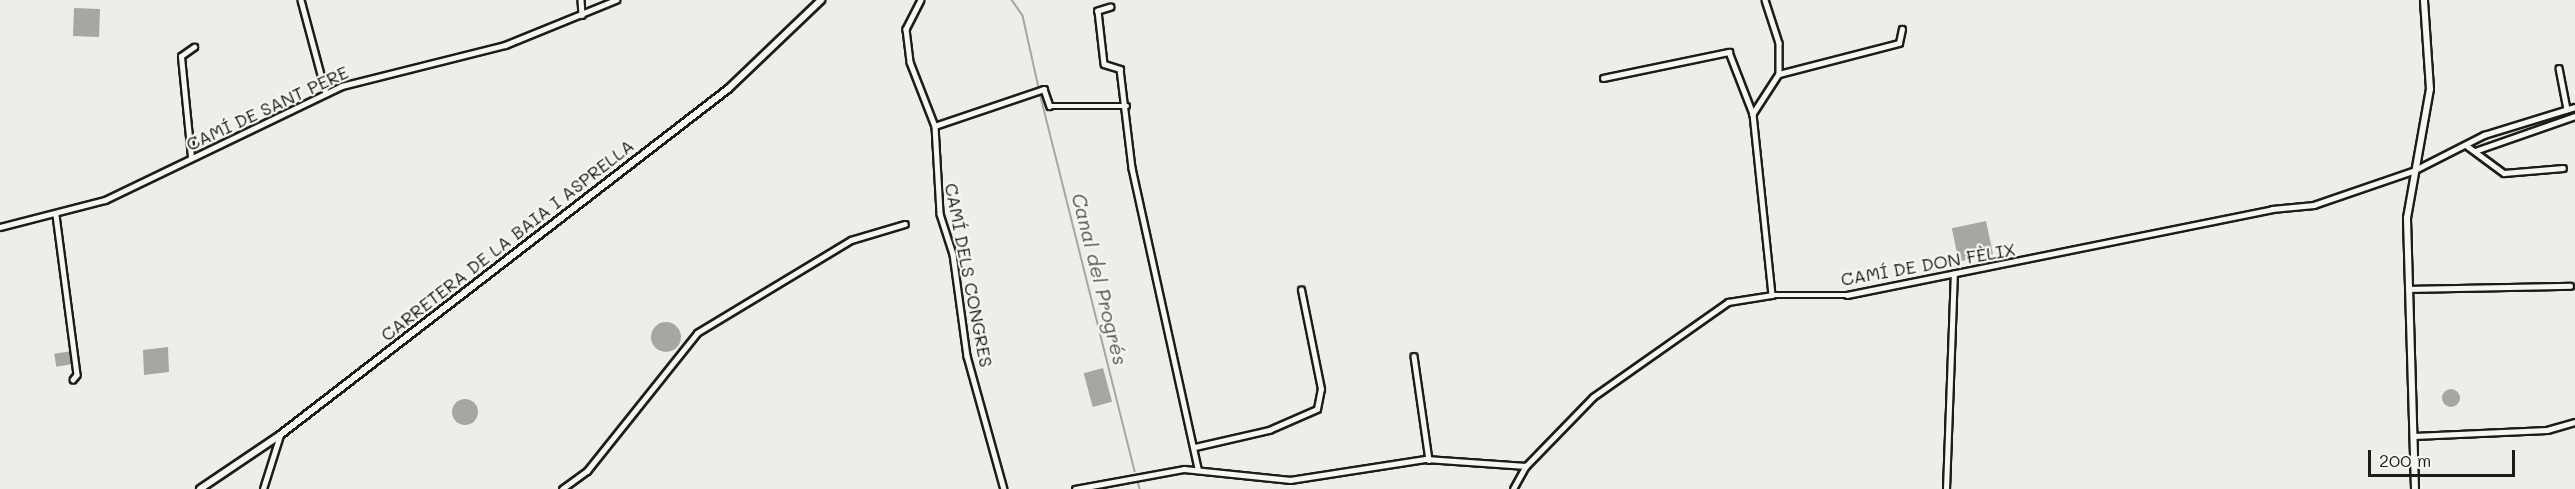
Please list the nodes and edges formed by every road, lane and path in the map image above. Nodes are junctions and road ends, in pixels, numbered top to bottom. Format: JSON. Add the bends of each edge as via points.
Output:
{"nodes":[{"id":1,"x":301,"y":0,"type":"edge"},
{"id":2,"x":581,"y":0,"type":"edge"},
{"id":3,"x":616,"y":0,"type":"edge"},
{"id":4,"x":821,"y":0,"type":"edge"},
{"id":5,"x":921,"y":0,"type":"edge"},
{"id":6,"x":1766,"y":0,"type":"edge"},
{"id":7,"x":2424,"y":0,"type":"edge"},
{"id":8,"x":1111,"y":7,"type":"dead end"},
{"id":9,"x":582,"y":15,"type":"junction"},
{"id":10,"x":1902,"y":29,"type":"dead end"},
{"id":11,"x":194,"y":47,"type":"dead end"},
{"id":12,"x":2559,"y":68,"type":"dead end"},
{"id":13,"x":1779,"y":74,"type":"junction"},
{"id":14,"x":1603,"y":78,"type":"dead end"},
{"id":15,"x":326,"y":93,"type":"junction"},
{"id":16,"x":1127,"y":106,"type":"junction"},
{"id":17,"x":2575,"y":107,"type":"edge"},
{"id":18,"x":2566,"y":109,"type":"junction"},
{"id":19,"x":1754,"y":114,"type":"junction"},
{"id":20,"x":2575,"y":116,"type":"edge"},
{"id":21,"x":935,"y":126,"type":"junction"},
{"id":22,"x":2466,"y":145,"type":"junction"},
{"id":23,"x":2475,"y":151,"type":"junction"},
{"id":24,"x":192,"y":157,"type":"junction"},
{"id":25,"x":2563,"y":168,"type":"dead end"},
{"id":26,"x":2413,"y":171,"type":"junction"},
{"id":27,"x":56,"y":215,"type":"junction"},
{"id":28,"x":904,"y":224,"type":"dead end"},
{"id":29,"x":0,"y":227,"type":"edge"},
{"id":30,"x":1954,"y":274,"type":"junction"},
{"id":31,"x":2570,"y":286,"type":"dead end"},
{"id":32,"x":2408,"y":289,"type":"junction"},
{"id":33,"x":1301,"y":290,"type":"dead end"},
{"id":34,"x":1772,"y":295,"type":"junction"},
{"id":35,"x":1414,"y":356,"type":"dead end"},
{"id":36,"x":73,"y":380,"type":"dead end"},
{"id":37,"x":2575,"y":422,"type":"edge"},
{"id":38,"x":280,"y":435,"type":"junction"},
{"id":39,"x":2414,"y":436,"type":"junction"},
{"id":40,"x":1195,"y":447,"type":"junction"},
{"id":41,"x":1429,"y":460,"type":"junction"},
{"id":42,"x":1526,"y":466,"type":"junction"},
{"id":43,"x":1198,"y":469,"type":"junction"},
{"id":44,"x":200,"y":489,"type":"edge"},
{"id":45,"x":263,"y":489,"type":"edge"},
{"id":46,"x":562,"y":489,"type":"edge"},
{"id":47,"x":1004,"y":489,"type":"edge"},
{"id":48,"x":1075,"y":489,"type":"edge"},
{"id":49,"x":1513,"y":489,"type":"edge"},
{"id":50,"x":1946,"y":489,"type":"edge"},
{"id":51,"x":2415,"y":489,"type":"edge"}],
"edges":[{"from":1,"to":15,"type":"street"},
{"from":2,"to":9,"type":"street"},
{"from":3,"to":9,"type":"street","name":"CAMÍ DE SANT PERE"},
{"from":4,"to":38,"type":"main road","name":"CARRETERA DE LA BAIA I ASPRELLA","via":[[741,78]]},
{"from":5,"to":21,"type":"street","name":"CAMÍ DELS CONGRES","via":[[906,29],[910,62]]},
{"from":6,"to":13,"type":"street","via":[[1779,43]]},
{"from":7,"to":26,"type":"main road","via":[[2430,89]]},
{"from":8,"to":16,"type":"street","via":[[1098,11],[1104,64],[1120,69]]},
{"from":9,"to":15,"type":"street","name":"CAMÍ DE SANT PERE","via":[[505,45]]},
{"from":10,"to":13,"type":"street","via":[[1899,43]]},
{"from":11,"to":24,"type":"street","via":[[181,56]]},
{"from":12,"to":18,"type":"street"},
{"from":13,"to":19,"type":"street"},
{"from":14,"to":19,"type":"street","via":[[1728,52]]},
{"from":15,"to":24,"type":"street","name":"CAMÍ DE SANT PERE"},
{"from":16,"to":21,"type":"street","via":[[1050,106],[1044,89]]},
{"from":16,"to":40,"type":"street","via":[[1132,168]]},
{"from":17,"to":18,"type":"street","name":"CAMÍ DE DON FÈLIX"},
{"from":18,"to":22,"type":"street","name":"CAMÍ DE DON FÈLIX"},
{"from":19,"to":34,"type":"street"},
{"from":20,"to":23,"type":"street"},
{"from":21,"to":47,"type":"street","name":"CAMÍ DELS CONGRES","via":[[940,214],[953,254],[967,356]]},
{"from":22,"to":23,"type":"street"},
{"from":22,"to":26,"type":"street","name":"CAMÍ DE DON FÈLIX"},
{"from":23,"to":25,"type":"street","via":[[2504,173]]},
{"from":24,"to":27,"type":"street","name":"CAMÍ DE SANT PERE","via":[[105,200]]},
{"from":26,"to":30,"type":"street","name":"CAMÍ DE DON FÈLIX","via":[[2314,205],[2272,208]]},
{"from":26,"to":32,"type":"main road","via":[[2406,218]]},
{"from":27,"to":29,"type":"street","name":"CAMÍ DE SANT PERE"},
{"from":27,"to":36,"type":"street","via":[[77,375]]},
{"from":28,"to":46,"type":"street","via":[[851,240],[697,333],[587,471]]},
{"from":30,"to":34,"type":"street","name":"CAMÍ DE DON FÈLIX","via":[[1847,295]]},
{"from":30,"to":50,"type":"street"},
{"from":31,"to":32,"type":"street"},
{"from":32,"to":39,"type":"main road"},
{"from":33,"to":40,"type":"street","via":[[1321,389],[1317,410],[1269,430]]},
{"from":34,"to":42,"type":"street","name":"CAMÍ DE DON FÈLIX","via":[[1728,302],[1683,331],[1593,397]]},
{"from":35,"to":41,"type":"street"},
{"from":37,"to":39,"type":"street","via":[[2547,430]]},
{"from":38,"to":44,"type":"main road","name":"CARRETERA DE LA BAIA I ASPRELLA"},
{"from":38,"to":45,"type":"street"},
{"from":39,"to":51,"type":"main road"},
{"from":40,"to":43,"type":"street"},
{"from":41,"to":42,"type":"street"},
{"from":41,"to":43,"type":"street","via":[[1290,480]]},
{"from":42,"to":49,"type":"street","name":"CAMÍ DE DON FÈLIX"},
{"from":43,"to":48,"type":"street"}]}
